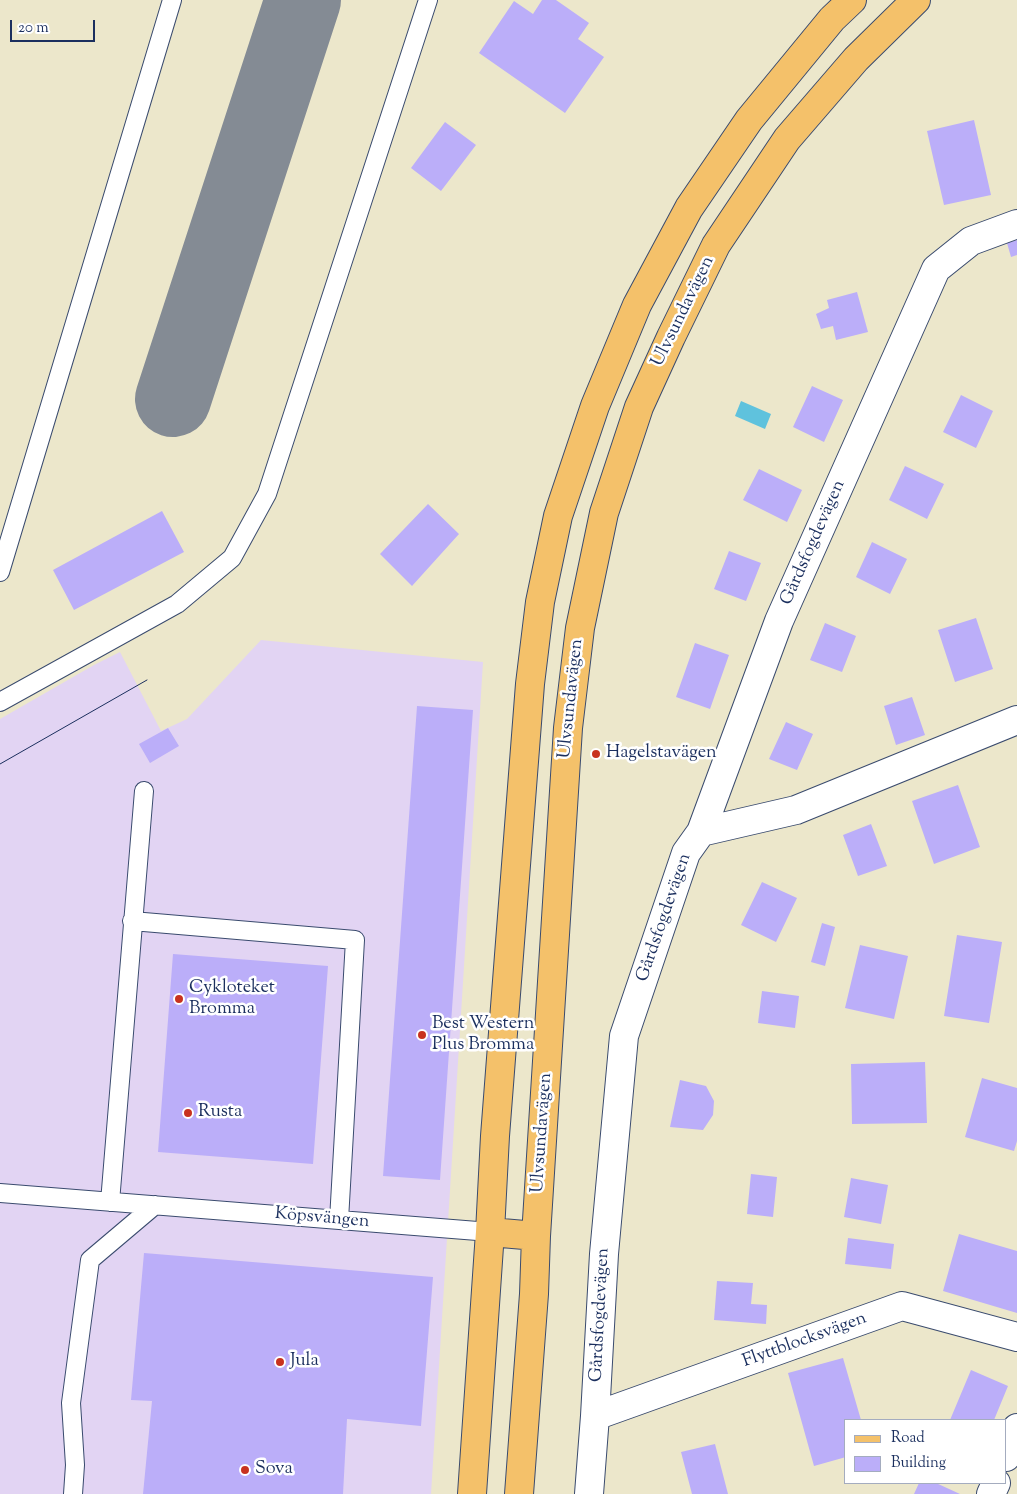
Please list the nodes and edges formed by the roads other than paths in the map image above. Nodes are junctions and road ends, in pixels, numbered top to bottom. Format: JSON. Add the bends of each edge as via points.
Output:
{"nodes":[{"id":1,"x":172,"y":0,"type":"edge"},
{"id":2,"x":428,"y":0,"type":"edge"},
{"id":3,"x":852,"y":0,"type":"edge"},
{"id":4,"x":916,"y":0,"type":"edge"},
{"id":5,"x":1017,"y":224,"type":"edge"},
{"id":6,"x":0,"y":572,"type":"edge"},
{"id":7,"x":0,"y":702,"type":"edge"},
{"id":8,"x":1017,"y":720,"type":"edge"},
{"id":9,"x":144,"y":791,"type":"dead end"},
{"id":10,"x":701,"y":832,"type":"junction"},
{"id":11,"x":132,"y":921,"type":"junction"},
{"id":12,"x":0,"y":1194,"type":"edge"},
{"id":13,"x":110,"y":1202,"type":"junction"},
{"id":14,"x":155,"y":1205,"type":"junction"},
{"id":15,"x":339,"y":1220,"type":"junction"},
{"id":16,"x":490,"y":1232,"type":"junction"},
{"id":17,"x":536,"y":1236,"type":"junction"},
{"id":18,"x":1017,"y":1337,"type":"edge"},
{"id":19,"x":595,"y":1416,"type":"junction"},
{"id":20,"x":1017,"y":1428,"type":"edge"},
{"id":21,"x":1007,"y":1454,"type":"edge"},
{"id":22,"x":73,"y":1494,"type":"edge"},
{"id":23,"x":472,"y":1494,"type":"edge"},
{"id":24,"x":519,"y":1494,"type":"edge"},
{"id":25,"x":589,"y":1494,"type":"edge"}],
"edges":[{"from":1,"to":6,"type":"lane"},
{"from":2,"to":7,"type":"lane","via":[[266,494],[232,558],[177,604]]},
{"from":3,"to":16,"type":"main road","via":[[832,19],[749,120],[689,208],[637,305],[595,406],[558,516],[540,602],[530,684]]},
{"from":4,"to":17,"type":"main road","name":"Ulvsundavägen","via":[[856,59],[787,139],[716,245],[639,407],[604,513],[580,628],[568,728]]},
{"from":5,"to":10,"type":"street","name":"Gårdsfogdevägen","via":[[971,241],[936,269],[779,622]]},
{"from":8,"to":10,"type":"street","via":[[796,810]]},
{"from":9,"to":11,"type":"lane"},
{"from":10,"to":19,"type":"street","name":"Gårdsfogdevägen","via":[[686,853],[624,1036],[604,1254]]},
{"from":11,"to":13,"type":"lane"},
{"from":11,"to":15,"type":"lane","via":[[355,940]]},
{"from":12,"to":13,"type":"lane","name":"Köpsvängen"},
{"from":13,"to":14,"type":"lane","name":"Köpsvängen"},
{"from":14,"to":15,"type":"lane","name":"Köpsvängen"},
{"from":14,"to":22,"type":"lane","via":[[90,1260],[71,1403],[75,1465]]},
{"from":15,"to":16,"type":"lane","name":"Köpsvängen"},
{"from":16,"to":17,"type":"main road"},
{"from":16,"to":23,"type":"main road"},
{"from":17,"to":24,"type":"main road","name":"Ulvsundavägen"},
{"from":18,"to":19,"type":"street","name":"Flyttblocksvägen","via":[[902,1306]]},
{"from":19,"to":25,"type":"street","name":"Gårdsfogdevägen"},
{"from":20,"to":21,"type":"street"}]}
